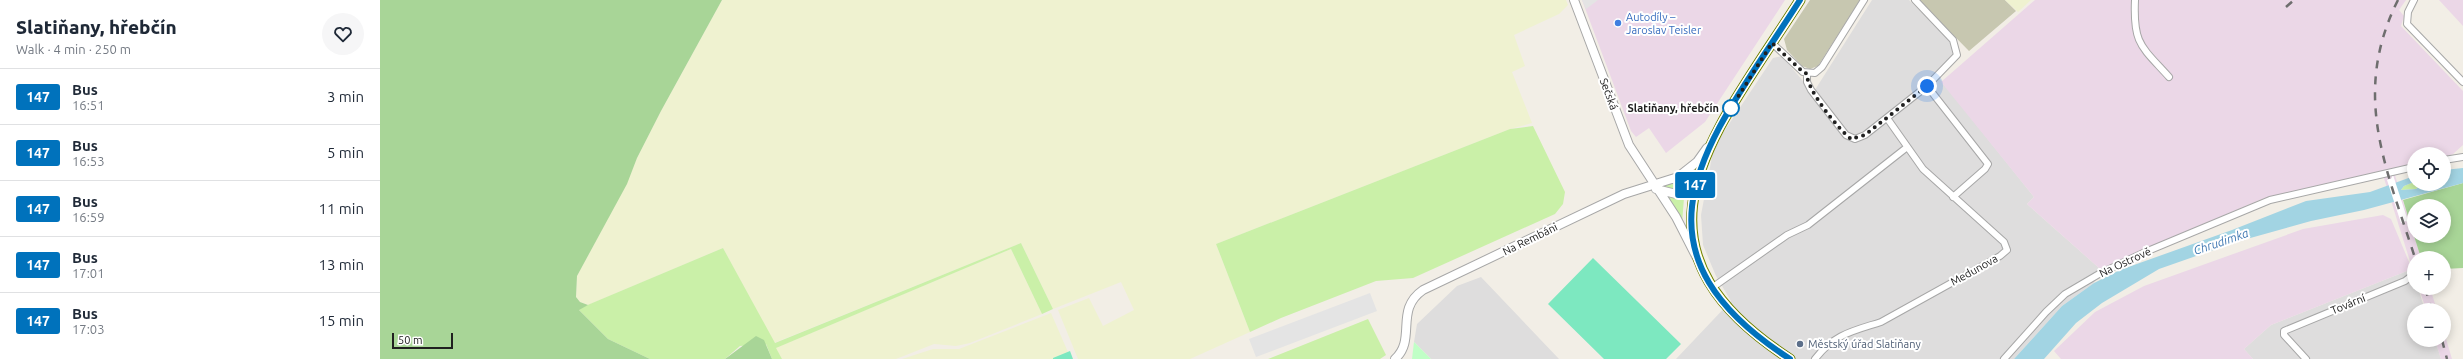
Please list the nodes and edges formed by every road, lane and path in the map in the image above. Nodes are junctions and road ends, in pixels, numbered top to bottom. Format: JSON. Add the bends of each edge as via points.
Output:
{"nodes":[{"id":1,"x":1574,"y":0,"type":"edge"},
{"id":2,"x":1800,"y":0,"type":"edge"},
{"id":3,"x":1864,"y":0,"type":"edge"},
{"id":4,"x":1915,"y":0,"type":"edge"},
{"id":5,"x":2135,"y":0,"type":"edge"},
{"id":6,"x":2414,"y":0,"type":"edge"},
{"id":7,"x":1772,"y":43,"type":"junction"},
{"id":8,"x":1807,"y":74,"type":"junction"},
{"id":9,"x":2169,"y":77,"type":"dead end"},
{"id":10,"x":2463,"y":82,"type":"edge"},
{"id":11,"x":1927,"y":86,"type":"junction"},
{"id":12,"x":1886,"y":118,"type":"junction"},
{"id":13,"x":1710,"y":143,"type":"junction"},
{"id":14,"x":1906,"y":148,"type":"junction"},
{"id":15,"x":2463,"y":157,"type":"edge"},
{"id":16,"x":2451,"y":159,"type":"edge"},
{"id":17,"x":2407,"y":169,"type":"edge"},
{"id":18,"x":1671,"y":179,"type":"junction"},
{"id":19,"x":1654,"y":186,"type":"junction"},
{"id":20,"x":1694,"y":190,"type":"junction"},
{"id":21,"x":1953,"y":197,"type":"junction"},
{"id":22,"x":1706,"y":276,"type":"junction"},
{"id":23,"x":2407,"y":279,"type":"edge"},
{"id":24,"x":1713,"y":288,"type":"junction"},
{"id":25,"x":1395,"y":359,"type":"edge"},
{"id":26,"x":1790,"y":359,"type":"edge"},
{"id":27,"x":1815,"y":359,"type":"edge"},
{"id":28,"x":2004,"y":359,"type":"edge"},
{"id":29,"x":2306,"y":359,"type":"edge"}],
"edges":[{"from":1,"to":19,"type":"street","name":"Sečská","via":[[1624,136]]},
{"from":2,"to":7,"type":"main road"},
{"from":3,"to":8,"type":"street","via":[[1821,68],[1816,73]]},
{"from":4,"to":11,"type":"street","via":[[1950,37],[1957,49],[1955,60]]},
{"from":5,"to":9,"type":"street","via":[[2138,41]]},
{"from":6,"to":10,"type":"street","via":[[2408,12],[2407,24]]},
{"from":7,"to":8,"type":"street"},
{"from":7,"to":13,"type":"main road"},
{"from":8,"to":12,"type":"street","via":[[1813,92],[1851,139],[1865,135]]},
{"from":11,"to":12,"type":"street"},
{"from":11,"to":21,"type":"street","via":[[1988,164]]},
{"from":12,"to":14,"type":"street","name":"Medunova"},
{"from":13,"to":18,"type":"street","via":[[1697,162],[1684,174]]},
{"from":13,"to":20,"type":"main road"},
{"from":14,"to":21,"type":"street","name":"Medunova","via":[[1923,169]]},
{"from":14,"to":24,"type":"street","via":[[1808,225],[1788,235]]},
{"from":15,"to":16,"type":"street"},
{"from":17,"to":28,"type":"street","name":"Na Ostrově","via":[[2270,200],[2143,253],[2076,287],[2053,304]]},
{"from":18,"to":19,"type":"street"},
{"from":18,"to":20,"type":"street","via":[[1682,180]]},
{"from":19,"to":20,"type":"street","via":[[1673,194]]},
{"from":19,"to":22,"type":"street","name":"Sečská","via":[[1679,222]]},
{"from":19,"to":25,"type":"street","name":"Na Rembáni","via":[[1618,197],[1420,292],[1411,300],[1406,312],[1404,344]]},
{"from":20,"to":22,"type":"main road","via":[[1691,231]]},
{"from":21,"to":27,"type":"street","name":"Medunova","via":[[2004,242],[2006,251],[1881,322],[1861,327],[1834,339]]},
{"from":22,"to":24,"type":"main road"},
{"from":23,"to":29,"type":"street","name":"Tovární","via":[[2283,333]]},
{"from":24,"to":26,"type":"main road","via":[[1742,323]]}]}
